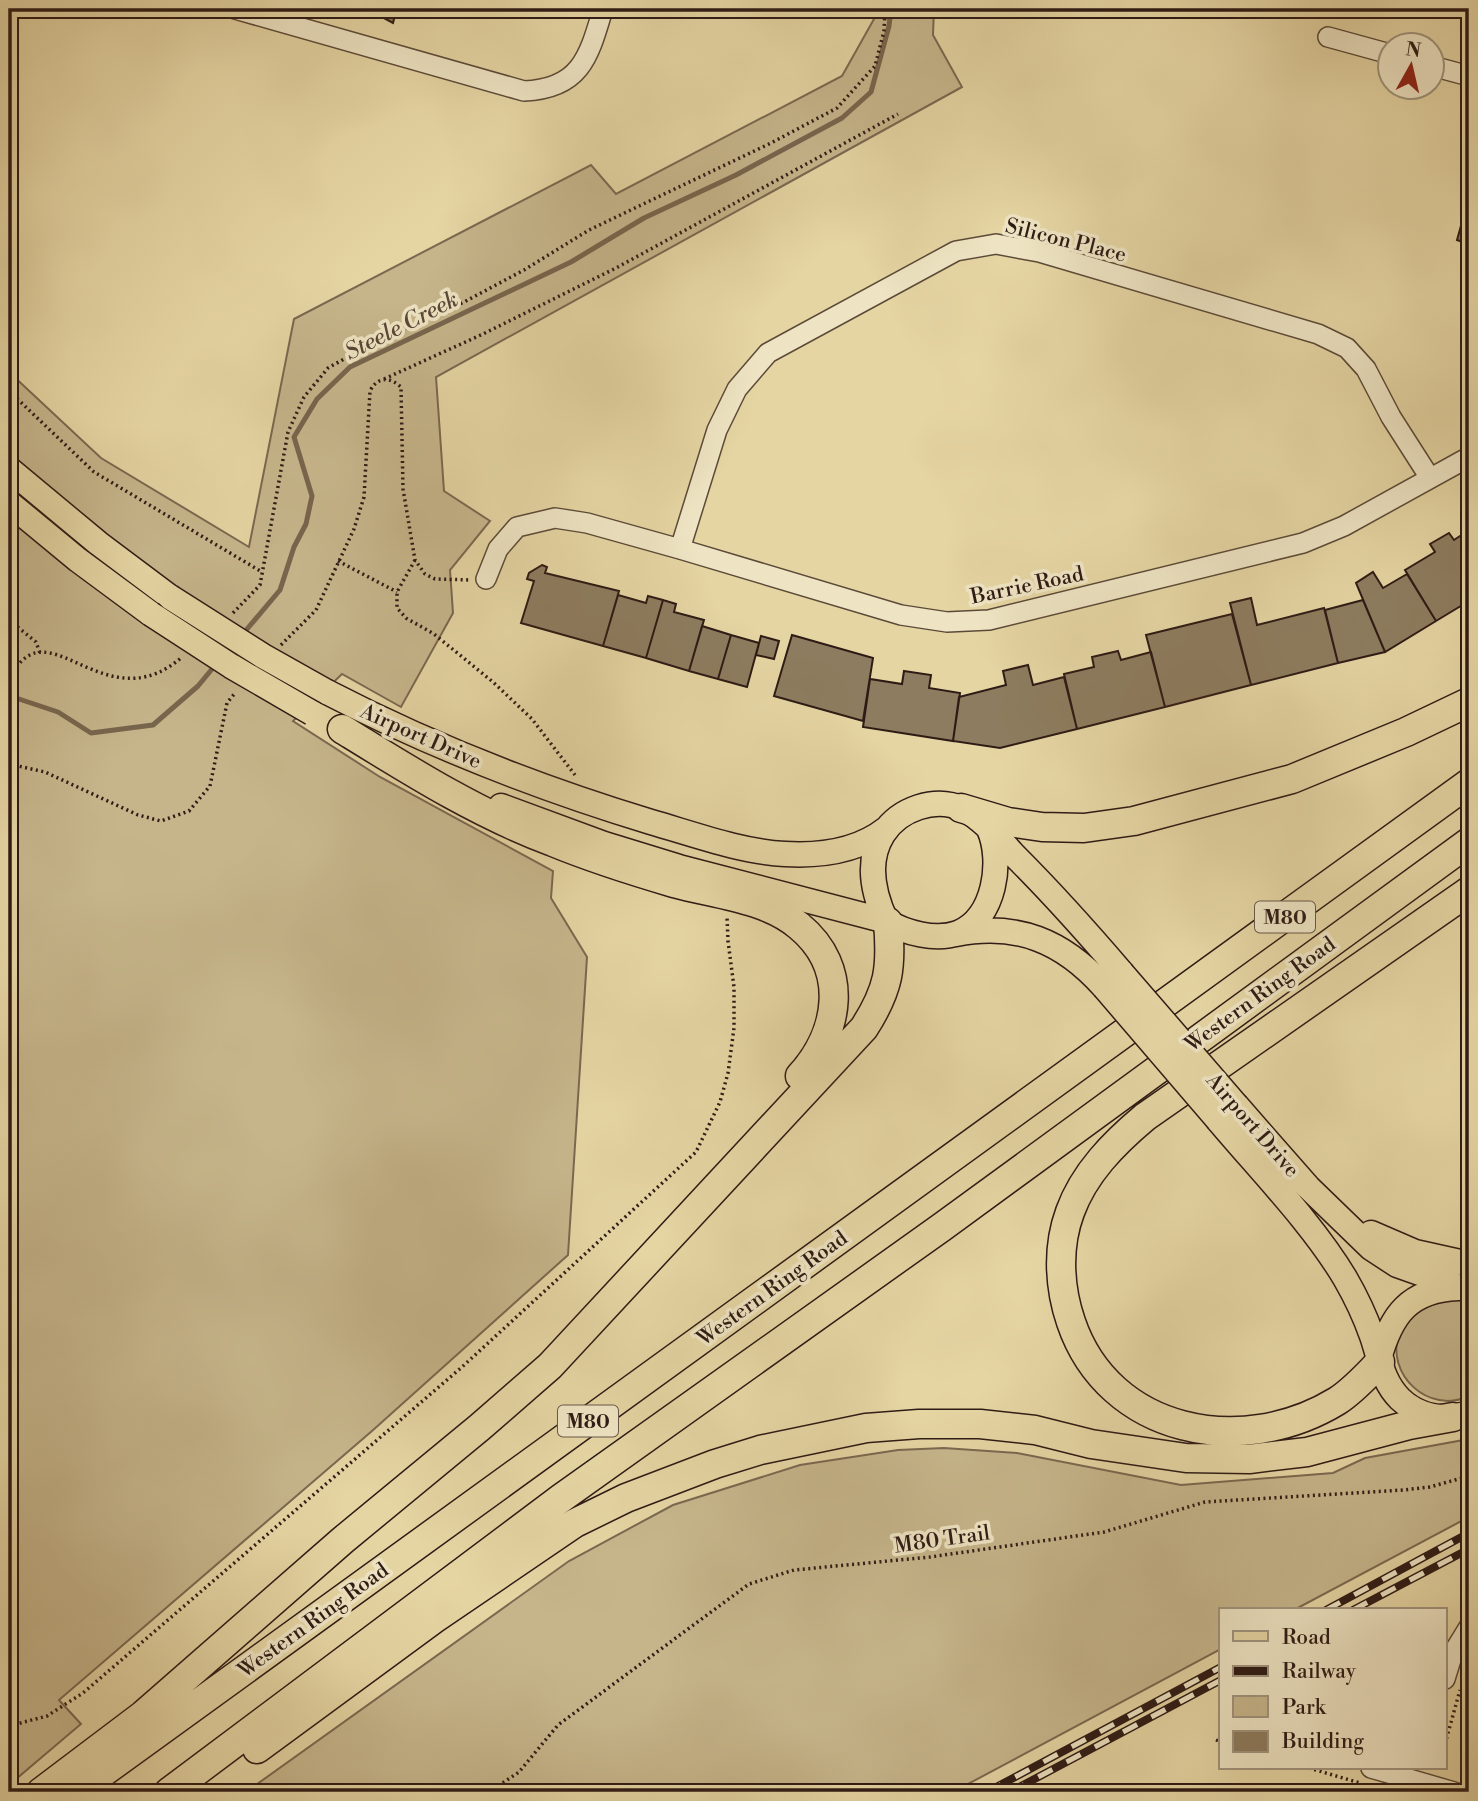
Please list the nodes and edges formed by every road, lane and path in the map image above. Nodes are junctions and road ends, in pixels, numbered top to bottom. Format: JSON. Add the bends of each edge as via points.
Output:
{"nodes":[{"id":1,"x":235,"y":9,"type":"edge"},
{"id":2,"x":603,"y":9,"type":"edge"},
{"id":3,"x":885,"y":9,"type":"edge"},
{"id":4,"x":1328,"y":37,"type":"dead end"},
{"id":5,"x":1376,"y":50,"type":"edge"},
{"id":6,"x":1446,"y":70,"type":"edge"},
{"id":7,"x":1469,"y":76,"type":"edge"},
{"id":8,"x":898,"y":114,"type":"dead end"},
{"id":9,"x":383,"y":379,"type":"junction"},
{"id":10,"x":9,"y":391,"type":"edge"},
{"id":11,"x":1469,"y":457,"type":"edge"},
{"id":12,"x":9,"y":470,"type":"edge"},
{"id":13,"x":1430,"y":478,"type":"junction"},
{"id":14,"x":9,"y":503,"type":"edge"},
{"id":15,"x":680,"y":549,"type":"junction"},
{"id":16,"x":415,"y":560,"type":"junction"},
{"id":17,"x":338,"y":561,"type":"junction"},
{"id":18,"x":262,"y":572,"type":"junction"},
{"id":19,"x":486,"y":579,"type":"joint"},
{"id":20,"x":397,"y":592,"type":"junction"},
{"id":21,"x":228,"y":618,"type":"dead end"},
{"id":22,"x":9,"y":620,"type":"edge"},
{"id":23,"x":279,"y":647,"type":"dead end"},
{"id":24,"x":191,"y":650,"type":"dead end"},
{"id":25,"x":40,"y":653,"type":"junction"},
{"id":26,"x":9,"y":675,"type":"edge"},
{"id":27,"x":243,"y":684,"type":"dead end"},
{"id":28,"x":1469,"y":702,"type":"edge"},
{"id":29,"x":342,"y":729,"type":"junction"},
{"id":30,"x":9,"y":764,"type":"edge"},
{"id":31,"x":1469,"y":783,"type":"edge"},
{"id":32,"x":580,"y":799,"type":"junction"},
{"id":33,"x":961,"y":808,"type":"junction"},
{"id":34,"x":887,"y":828,"type":"junction"},
{"id":35,"x":989,"y":829,"type":"junction"},
{"id":36,"x":1469,"y":842,"type":"edge"},
{"id":37,"x":1469,"y":891,"type":"edge"},
{"id":38,"x":727,"y":897,"type":"junction"},
{"id":39,"x":887,"y":921,"type":"junction"},
{"id":40,"x":956,"y":934,"type":"junction"},
{"id":41,"x":1113,"y":980,"type":"junction"},
{"id":42,"x":1227,"y":1113,"type":"junction"},
{"id":43,"x":680,"y":1226,"type":"junction"},
{"id":44,"x":1467,"y":1283,"type":"edge"},
{"id":45,"x":1379,"y":1361,"type":"junction"},
{"id":46,"x":1461,"y":1415,"type":"edge"},
{"id":47,"x":1469,"y":1476,"type":"edge"},
{"id":48,"x":1469,"y":1627,"type":"edge"},
{"id":49,"x":1454,"y":1681,"type":"edge"},
{"id":50,"x":9,"y":1726,"type":"edge"},
{"id":51,"x":1446,"y":1737,"type":"edge"},
{"id":52,"x":1324,"y":1770,"type":"edge"},
{"id":53,"x":1370,"y":1776,"type":"edge"},
{"id":54,"x":1417,"y":1780,"type":"edge"},
{"id":55,"x":41,"y":1792,"type":"edge"},
{"id":56,"x":76,"y":1792,"type":"edge"},
{"id":57,"x":169,"y":1792,"type":"edge"},
{"id":58,"x":198,"y":1792,"type":"edge"},
{"id":59,"x":489,"y":1792,"type":"edge"},
{"id":60,"x":1454,"y":1792,"type":"edge"}],
"edges":[{"from":1,"to":2,"type":"street","via":[[524,91],[550,88],[571,77],[589,54]]},
{"from":3,"to":18,"type":"path","via":[[875,66],[837,107],[589,230],[464,302],[328,368],[304,397],[288,432]]},
{"from":4,"to":5,"type":"street"},
{"from":6,"to":7,"type":"street"},
{"from":8,"to":9,"type":"path","via":[[616,268]]},
{"from":9,"to":16,"type":"path","via":[[401,387],[403,397],[403,489]]},
{"from":9,"to":17,"type":"path","via":[[370,391],[364,497]]},
{"from":10,"to":18,"type":"path","via":[[94,472]]},
{"from":11,"to":13,"type":"street","name":"Barrie Road"},
{"from":12,"to":32,"type":"main road","name":"Airport Drive","bridge":true,"via":[[170,597],[263,656],[405,732]]},
{"from":13,"to":15,"type":"street","name":"Barrie Road","via":[[1344,526],[1303,543],[989,620],[947,622],[901,615]]},
{"from":13,"to":15,"type":"street","name":"Silicon Place","via":[[1366,369],[1347,348],[1318,334],[1039,252],[996,244],[956,251],[768,353],[737,389],[717,430]]},
{"from":14,"to":29,"type":"main road","name":"Airport Drive","bridge":true,"via":[[151,614],[230,666]]},
{"from":15,"to":19,"type":"street","name":"Barrie Road","via":[[555,518],[517,527],[498,549]]},
{"from":16,"to":19,"type":"path","via":[[435,579]]},
{"from":16,"to":20,"type":"path"},
{"from":17,"to":20,"type":"path"},
{"from":17,"to":23,"type":"path","via":[[316,610]]},
{"from":18,"to":21,"type":"path","via":[[260,585]]},
{"from":20,"to":32,"type":"path","via":[[397,608],[406,618],[459,653],[533,719],[577,777]]},
{"from":22,"to":25,"type":"path","via":[[36,642]]},
{"from":24,"to":25,"type":"path","via":[[168,669],[129,680],[50,651]]},
{"from":25,"to":26,"type":"path","via":[[30,654]]},
{"from":27,"to":30,"type":"path","via":[[227,703],[210,786],[189,811],[161,821],[45,772]]},
{"from":28,"to":33,"type":"highway","via":[[1292,779],[1133,821],[1084,828],[1042,827]]},
{"from":29,"to":38,"type":"highway","via":[[438,788],[551,842]]},
{"from":29,"to":39,"type":"main road","name":"Airport Drive","via":[[446,783],[552,826],[679,867]]},
{"from":31,"to":56,"type":"highway","name":"Western Ring Road","number":"M80"},
{"from":32,"to":34,"type":"main road","name":"Airport Drive","via":[[682,831],[781,854],[843,850]]},
{"from":33,"to":34,"type":"main road","via":[[916,807]]},
{"from":33,"to":35,"type":"main road"},
{"from":34,"to":39,"type":"main road","via":[[873,859],[876,896]]},
{"from":35,"to":40,"type":"main road","via":[[996,849],[992,890],[974,922]]},
{"from":35,"to":41,"type":"main road","name":"Airport Drive","via":[[1068,909]]},
{"from":36,"to":57,"type":"highway","name":"Western Ring Road","number":"M80","via":[[943,1227],[560,1499]]},
{"from":37,"to":45,"type":"highway","via":[[1113,1144],[1080,1190],[1069,1213],[1062,1247],[1064,1297],[1085,1352],[1118,1392],[1163,1419],[1219,1432],[1279,1425],[1339,1400]]},
{"from":38,"to":43,"type":"highway","via":[[789,918],[812,939],[829,969],[833,1019],[813,1062]]},
{"from":38,"to":50,"type":"path","via":[[734,1028],[720,1102],[696,1152],[462,1367],[93,1685],[47,1716]]},
{"from":39,"to":40,"type":"main road","via":[[918,933]]},
{"from":39,"to":43,"type":"highway","via":[[888,976],[864,1028]]},
{"from":40,"to":41,"type":"main road","name":"Airport Drive","via":[[1004,931],[1042,940]]},
{"from":41,"to":42,"type":"main road","name":"Airport Drive","bridge":true},
{"from":42,"to":44,"type":"main road","name":"Airport Drive","via":[[1358,1238],[1397,1265]]},
{"from":42,"to":45,"type":"main road","name":"Airport Drive","via":[[1334,1261],[1357,1299]]},
{"from":43,"to":55,"type":"highway","via":[[550,1366],[143,1715]]},
{"from":44,"to":45,"type":"main road","via":[[1434,1291],[1402,1308]]},
{"from":45,"to":46,"type":"main road","name":"Airport Drive","via":[[1386,1381],[1401,1400],[1429,1416]]},
{"from":46,"to":58,"type":"highway","via":[[1307,1452],[1249,1459],[1186,1458],[980,1424],[866,1428],[760,1450],[626,1497],[575,1523],[434,1619]]},
{"from":47,"to":59,"type":"path","name":"M80 Trail","via":[[1430,1488],[1206,1502],[1104,1532],[783,1573],[749,1584],[696,1621],[558,1725],[519,1772]]},
{"from":48,"to":49,"type":"street","via":[[1453,1653]]},
{"from":49,"to":51,"type":"path"},
{"from":52,"to":53,"type":"path"},
{"from":53,"to":54,"type":"street"},
{"from":54,"to":60,"type":"street"}]}
